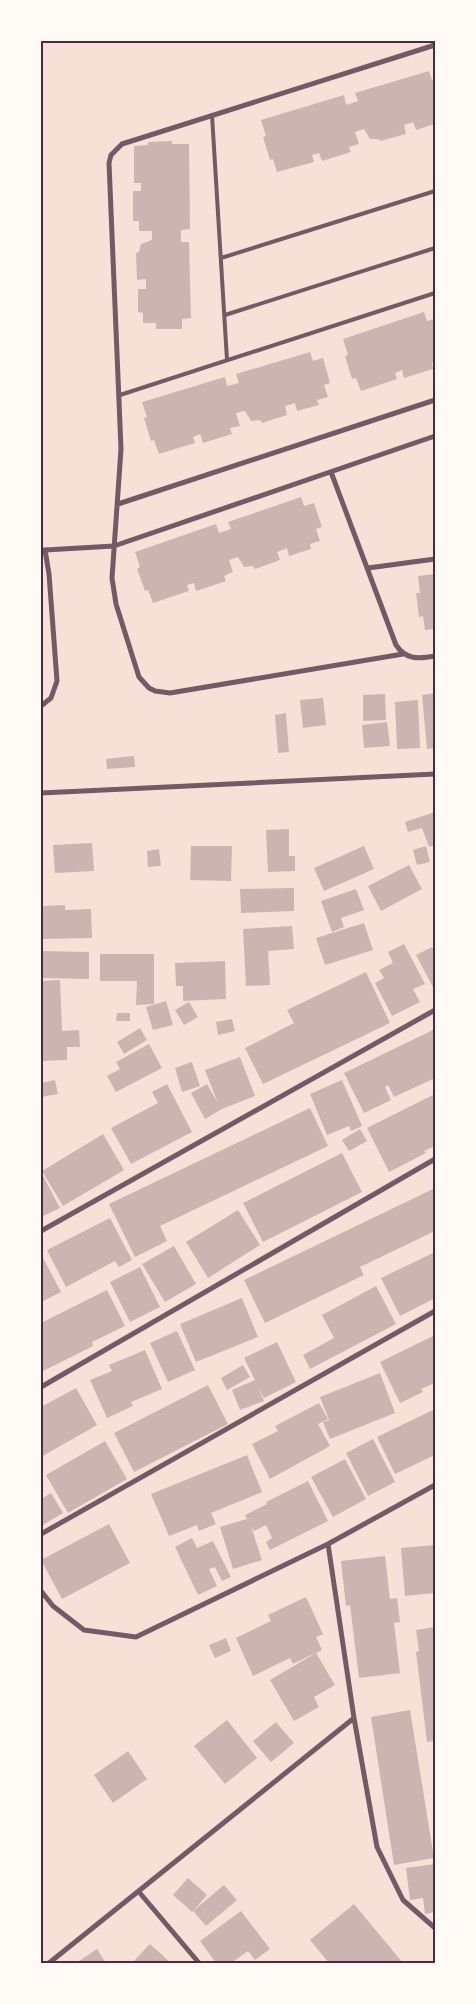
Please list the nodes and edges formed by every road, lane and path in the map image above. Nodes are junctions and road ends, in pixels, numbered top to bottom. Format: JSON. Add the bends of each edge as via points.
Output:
{"nodes":[{"id":1,"x":435,"y":45,"type":"edge"},
{"id":2,"x":212,"y":115,"type":"junction"},
{"id":3,"x":435,"y":192,"type":"edge"},
{"id":4,"x":435,"y":248,"type":"edge"},
{"id":5,"x":221,"y":258,"type":"junction"},
{"id":6,"x":435,"y":293,"type":"edge"},
{"id":7,"x":225,"y":315,"type":"junction"},
{"id":8,"x":228,"y":360,"type":"junction"},
{"id":9,"x":120,"y":395,"type":"junction"},
{"id":10,"x":435,"y":400,"type":"edge"},
{"id":11,"x":435,"y":436,"type":"edge"},
{"id":12,"x":331,"y":472,"type":"junction"},
{"id":13,"x":118,"y":504,"type":"junction"},
{"id":14,"x":114,"y":546,"type":"junction"},
{"id":15,"x":43,"y":550,"type":"edge"},
{"id":16,"x":435,"y":559,"type":"edge"},
{"id":17,"x":368,"y":568,"type":"junction"},
{"id":18,"x":403,"y":654,"type":"junction"},
{"id":19,"x":435,"y":656,"type":"edge"},
{"id":20,"x":41,"y":706,"type":"edge"},
{"id":21,"x":435,"y":774,"type":"edge"},
{"id":22,"x":41,"y":793,"type":"edge"},
{"id":23,"x":435,"y":1010,"type":"edge"},
{"id":24,"x":435,"y":1159,"type":"edge"},
{"id":25,"x":41,"y":1231,"type":"edge"},
{"id":26,"x":435,"y":1311,"type":"edge"},
{"id":27,"x":41,"y":1387,"type":"edge"},
{"id":28,"x":435,"y":1485,"type":"edge"},
{"id":29,"x":41,"y":1534,"type":"edge"},
{"id":30,"x":328,"y":1544,"type":"junction"},
{"id":31,"x":41,"y":1591,"type":"edge"},
{"id":32,"x":354,"y":1718,"type":"junction"},
{"id":33,"x":139,"y":1892,"type":"junction"},
{"id":34,"x":435,"y":1928,"type":"edge"},
{"id":35,"x":49,"y":1963,"type":"edge"},
{"id":36,"x":200,"y":1963,"type":"edge"}],
"edges":[{"from":1,"to":2,"type":"street"},
{"from":2,"to":5,"type":"lane"},
{"from":2,"to":9,"type":"street","via":[[122,144],[111,155],[109,171]]},
{"from":3,"to":5,"type":"lane"},
{"from":4,"to":7,"type":"lane"},
{"from":5,"to":7,"type":"lane"},
{"from":6,"to":8,"type":"lane"},
{"from":7,"to":8,"type":"lane"},
{"from":8,"to":9,"type":"lane"},
{"from":9,"to":13,"type":"street"},
{"from":10,"to":13,"type":"street"},
{"from":11,"to":12,"type":"street"},
{"from":12,"to":14,"type":"street"},
{"from":12,"to":17,"type":"street"},
{"from":13,"to":14,"type":"street"},
{"from":14,"to":15,"type":"street"},
{"from":14,"to":18,"type":"street","via":[[112,578],[116,604],[140,677],[155,692],[170,693]]},
{"from":15,"to":20,"type":"street","via":[[49,574],[57,681],[51,698]]},
{"from":16,"to":17,"type":"street"},
{"from":17,"to":18,"type":"street","via":[[396,645]]},
{"from":18,"to":19,"type":"street","via":[[414,658]]},
{"from":21,"to":22,"type":"street"},
{"from":23,"to":25,"type":"street"},
{"from":24,"to":27,"type":"street"},
{"from":26,"to":29,"type":"street"},
{"from":28,"to":30,"type":"street"},
{"from":30,"to":31,"type":"street","via":[[136,1637],[84,1630],[53,1606]]},
{"from":30,"to":32,"type":"street"},
{"from":32,"to":33,"type":"street"},
{"from":32,"to":34,"type":"street","via":[[377,1847],[403,1900]]},
{"from":33,"to":35,"type":"street"},
{"from":33,"to":36,"type":"street"}]}
